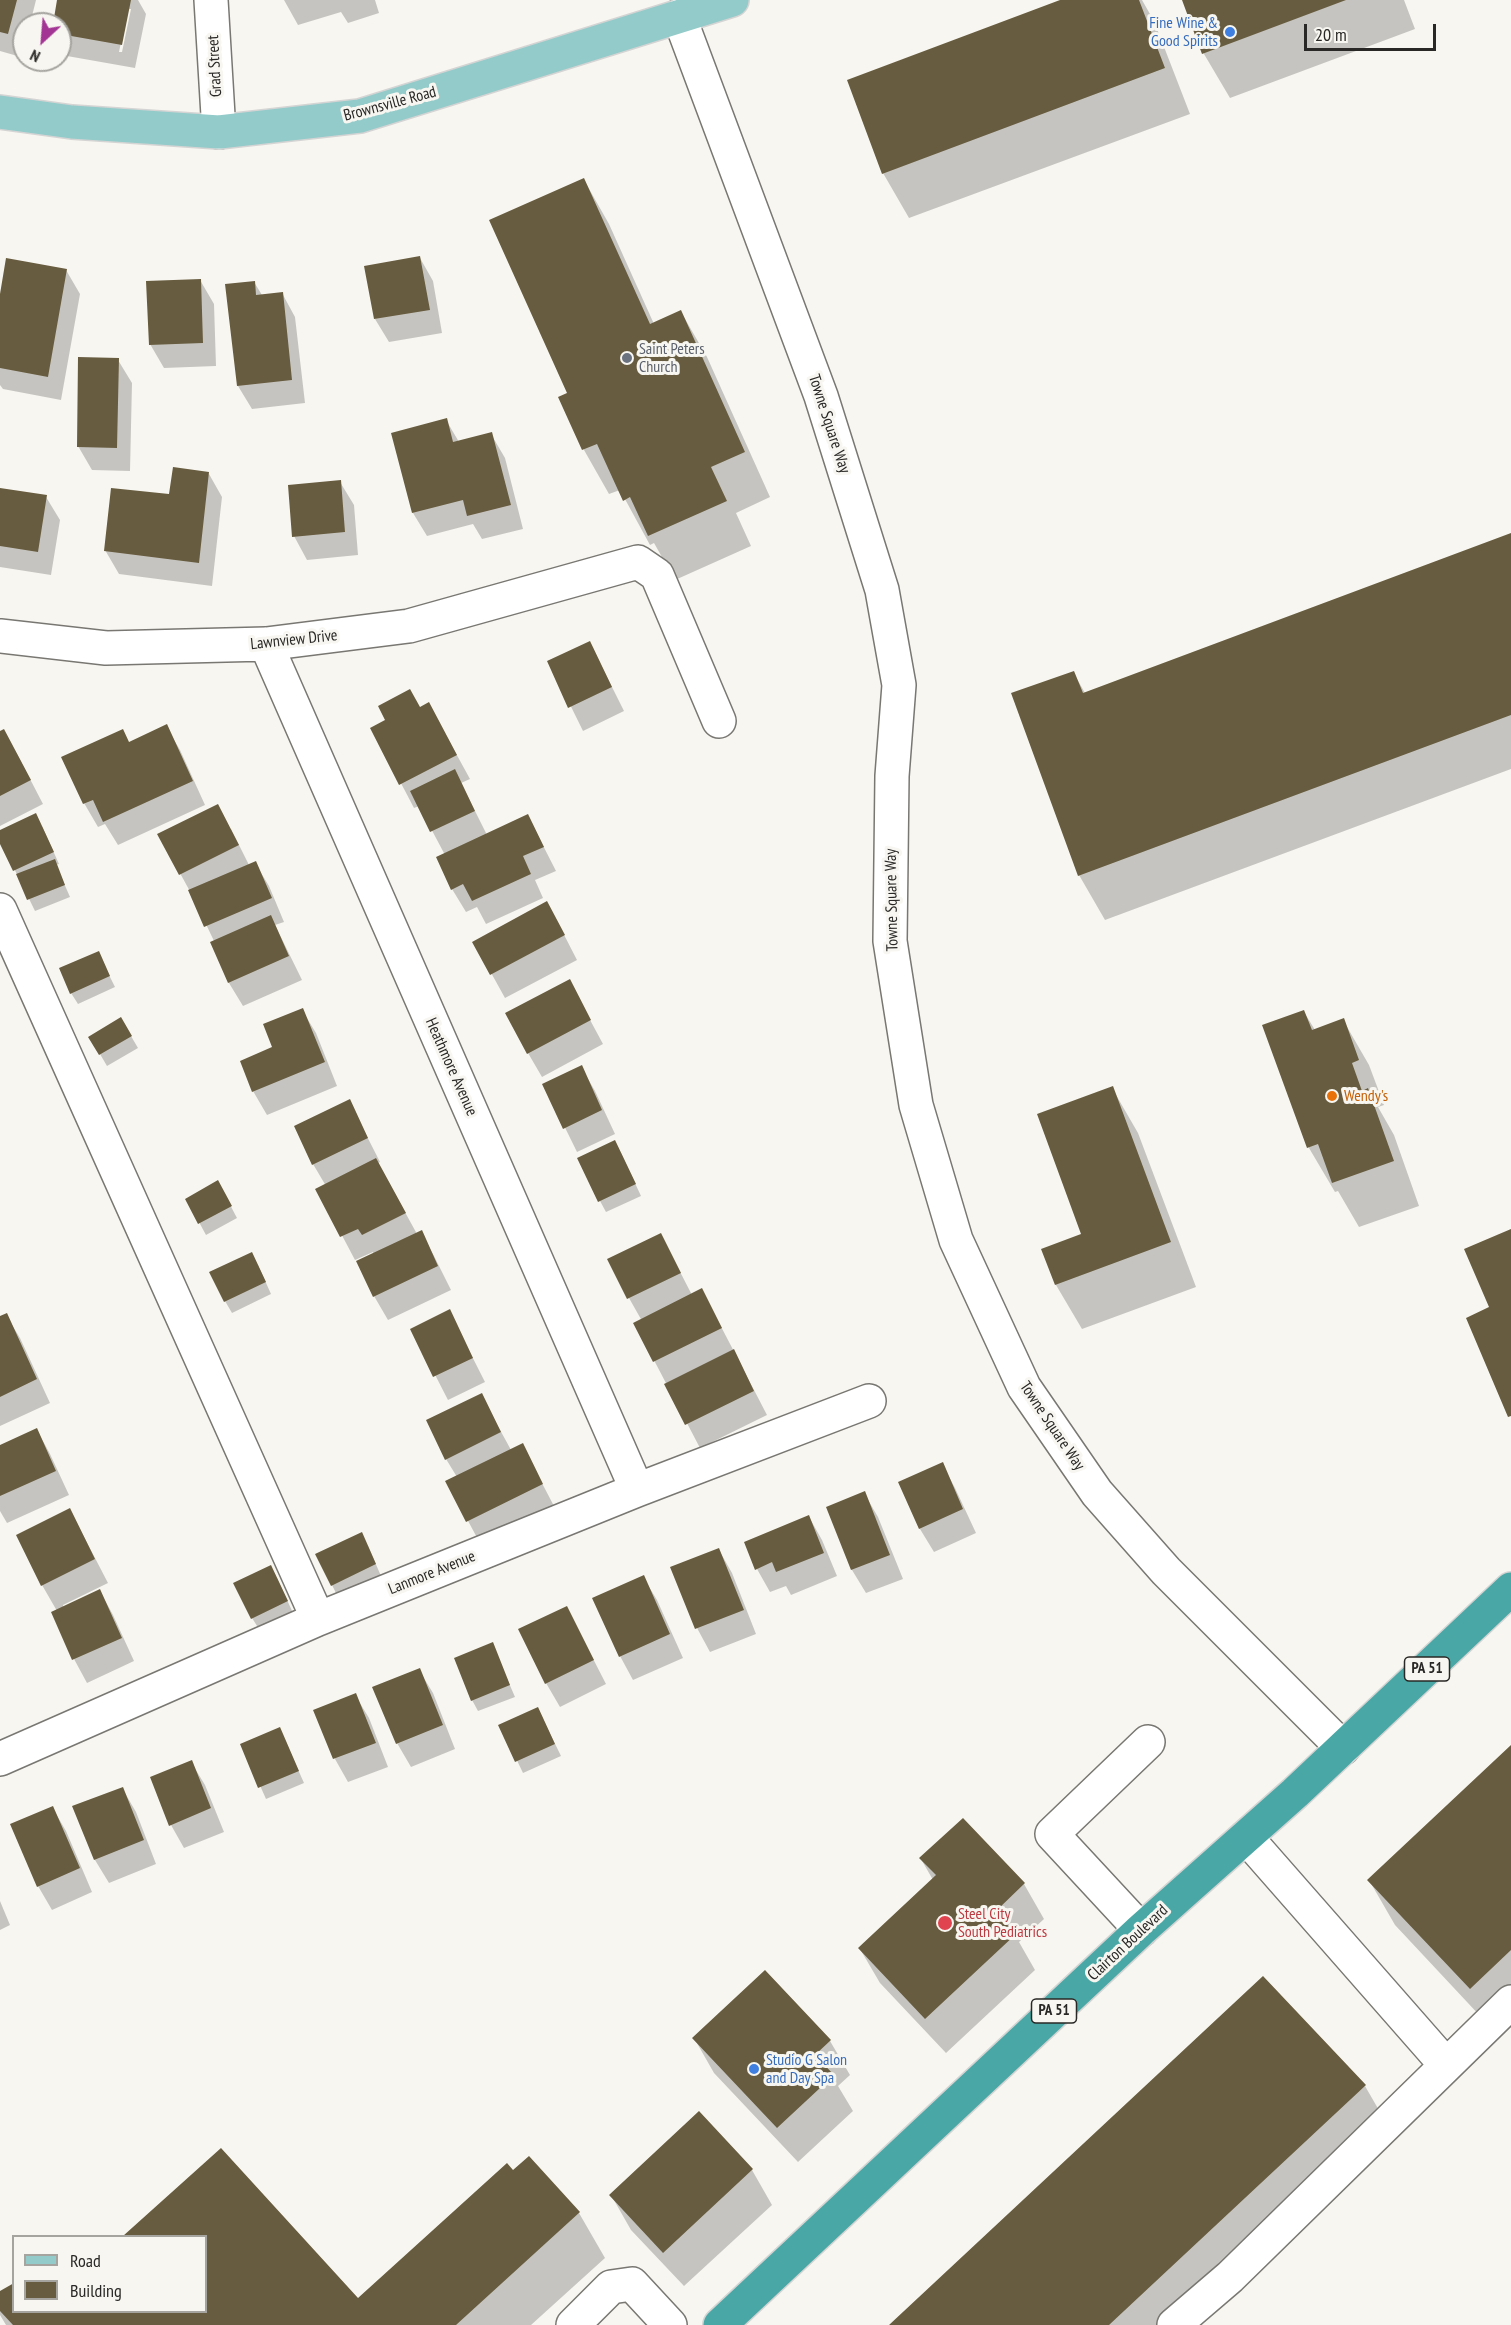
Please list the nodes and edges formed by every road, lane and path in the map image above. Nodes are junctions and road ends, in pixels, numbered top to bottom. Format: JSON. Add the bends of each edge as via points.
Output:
{"nodes":[{"id":1,"x":211,"y":0,"type":"edge"},
{"id":2,"x":732,"y":0,"type":"edge"},
{"id":3,"x":679,"y":16,"type":"junction"},
{"id":4,"x":0,"y":112,"type":"edge"},
{"id":5,"x":219,"y":132,"type":"junction"},
{"id":6,"x":0,"y":636,"type":"edge"},
{"id":7,"x":266,"y":644,"type":"junction"},
{"id":8,"x":719,"y":721,"type":"dead end"},
{"id":9,"x":0,"y":910,"type":"edge"},
{"id":10,"x":869,"y":1401,"type":"dead end"},
{"id":11,"x":637,"y":1490,"type":"junction"},
{"id":12,"x":1511,"y":1589,"type":"edge"},
{"id":13,"x":318,"y":1619,"type":"junction"},
{"id":14,"x":1148,"y":1742,"type":"dead end"},
{"id":15,"x":1342,"y":1748,"type":"junction"},
{"id":16,"x":0,"y":1759,"type":"edge"},
{"id":17,"x":1246,"y":1837,"type":"junction"},
{"id":18,"x":1141,"y":1930,"type":"junction"},
{"id":19,"x":1511,"y":2002,"type":"edge"},
{"id":20,"x":1446,"y":2065,"type":"junction"},
{"id":21,"x":573,"y":2325,"type":"edge"},
{"id":22,"x":670,"y":2325,"type":"edge"},
{"id":23,"x":720,"y":2325,"type":"edge"},
{"id":24,"x":1174,"y":2325,"type":"edge"}],
"edges":[{"from":1,"to":5,"type":"street","name":"Grad Street"},
{"from":2,"to":3,"type":"main road","name":"Brownsville Road"},
{"from":3,"to":5,"type":"main road","name":"Brownsville Road","via":[[360,116]]},
{"from":3,"to":15,"type":"street","name":"Towne Square Way","via":[[821,396],[882,590],[899,685],[892,776],[890,941],[916,1105],[956,1240],[1024,1387],[1097,1493],[1166,1571]]},
{"from":4,"to":5,"type":"main road","name":"Brownsville Road","via":[[72,122]]},
{"from":6,"to":7,"type":"street","name":"Lawnview Drive","via":[[106,648]]},
{"from":7,"to":8,"type":"street","name":"Lawnview Drive","via":[[409,626],[638,562],[657,576]]},
{"from":7,"to":11,"type":"street","name":"Heathmore Avenue"},
{"from":9,"to":13,"type":"street"},
{"from":10,"to":11,"type":"street","name":"Lanmore Avenue"},
{"from":11,"to":13,"type":"street","name":"Lanmore Avenue"},
{"from":12,"to":15,"type":"highway","name":"Clairton Boulevard","number":"PA 51"},
{"from":13,"to":16,"type":"street","name":"Lanmore Avenue"},
{"from":14,"to":18,"type":"street","via":[[1052,1833]]},
{"from":15,"to":17,"type":"highway","name":"Clairton Boulevard","number":"PA 51"},
{"from":17,"to":18,"type":"highway","name":"Clairton Boulevard","number":"PA 51"},
{"from":17,"to":20,"type":"street"},
{"from":18,"to":23,"type":"highway","name":"Clairton Boulevard","number":"PA 51"},
{"from":19,"to":20,"type":"street"},
{"from":20,"to":24,"type":"street","via":[[1230,2277]]},
{"from":21,"to":22,"type":"street","via":[[611,2287],[632,2284]]}]}
